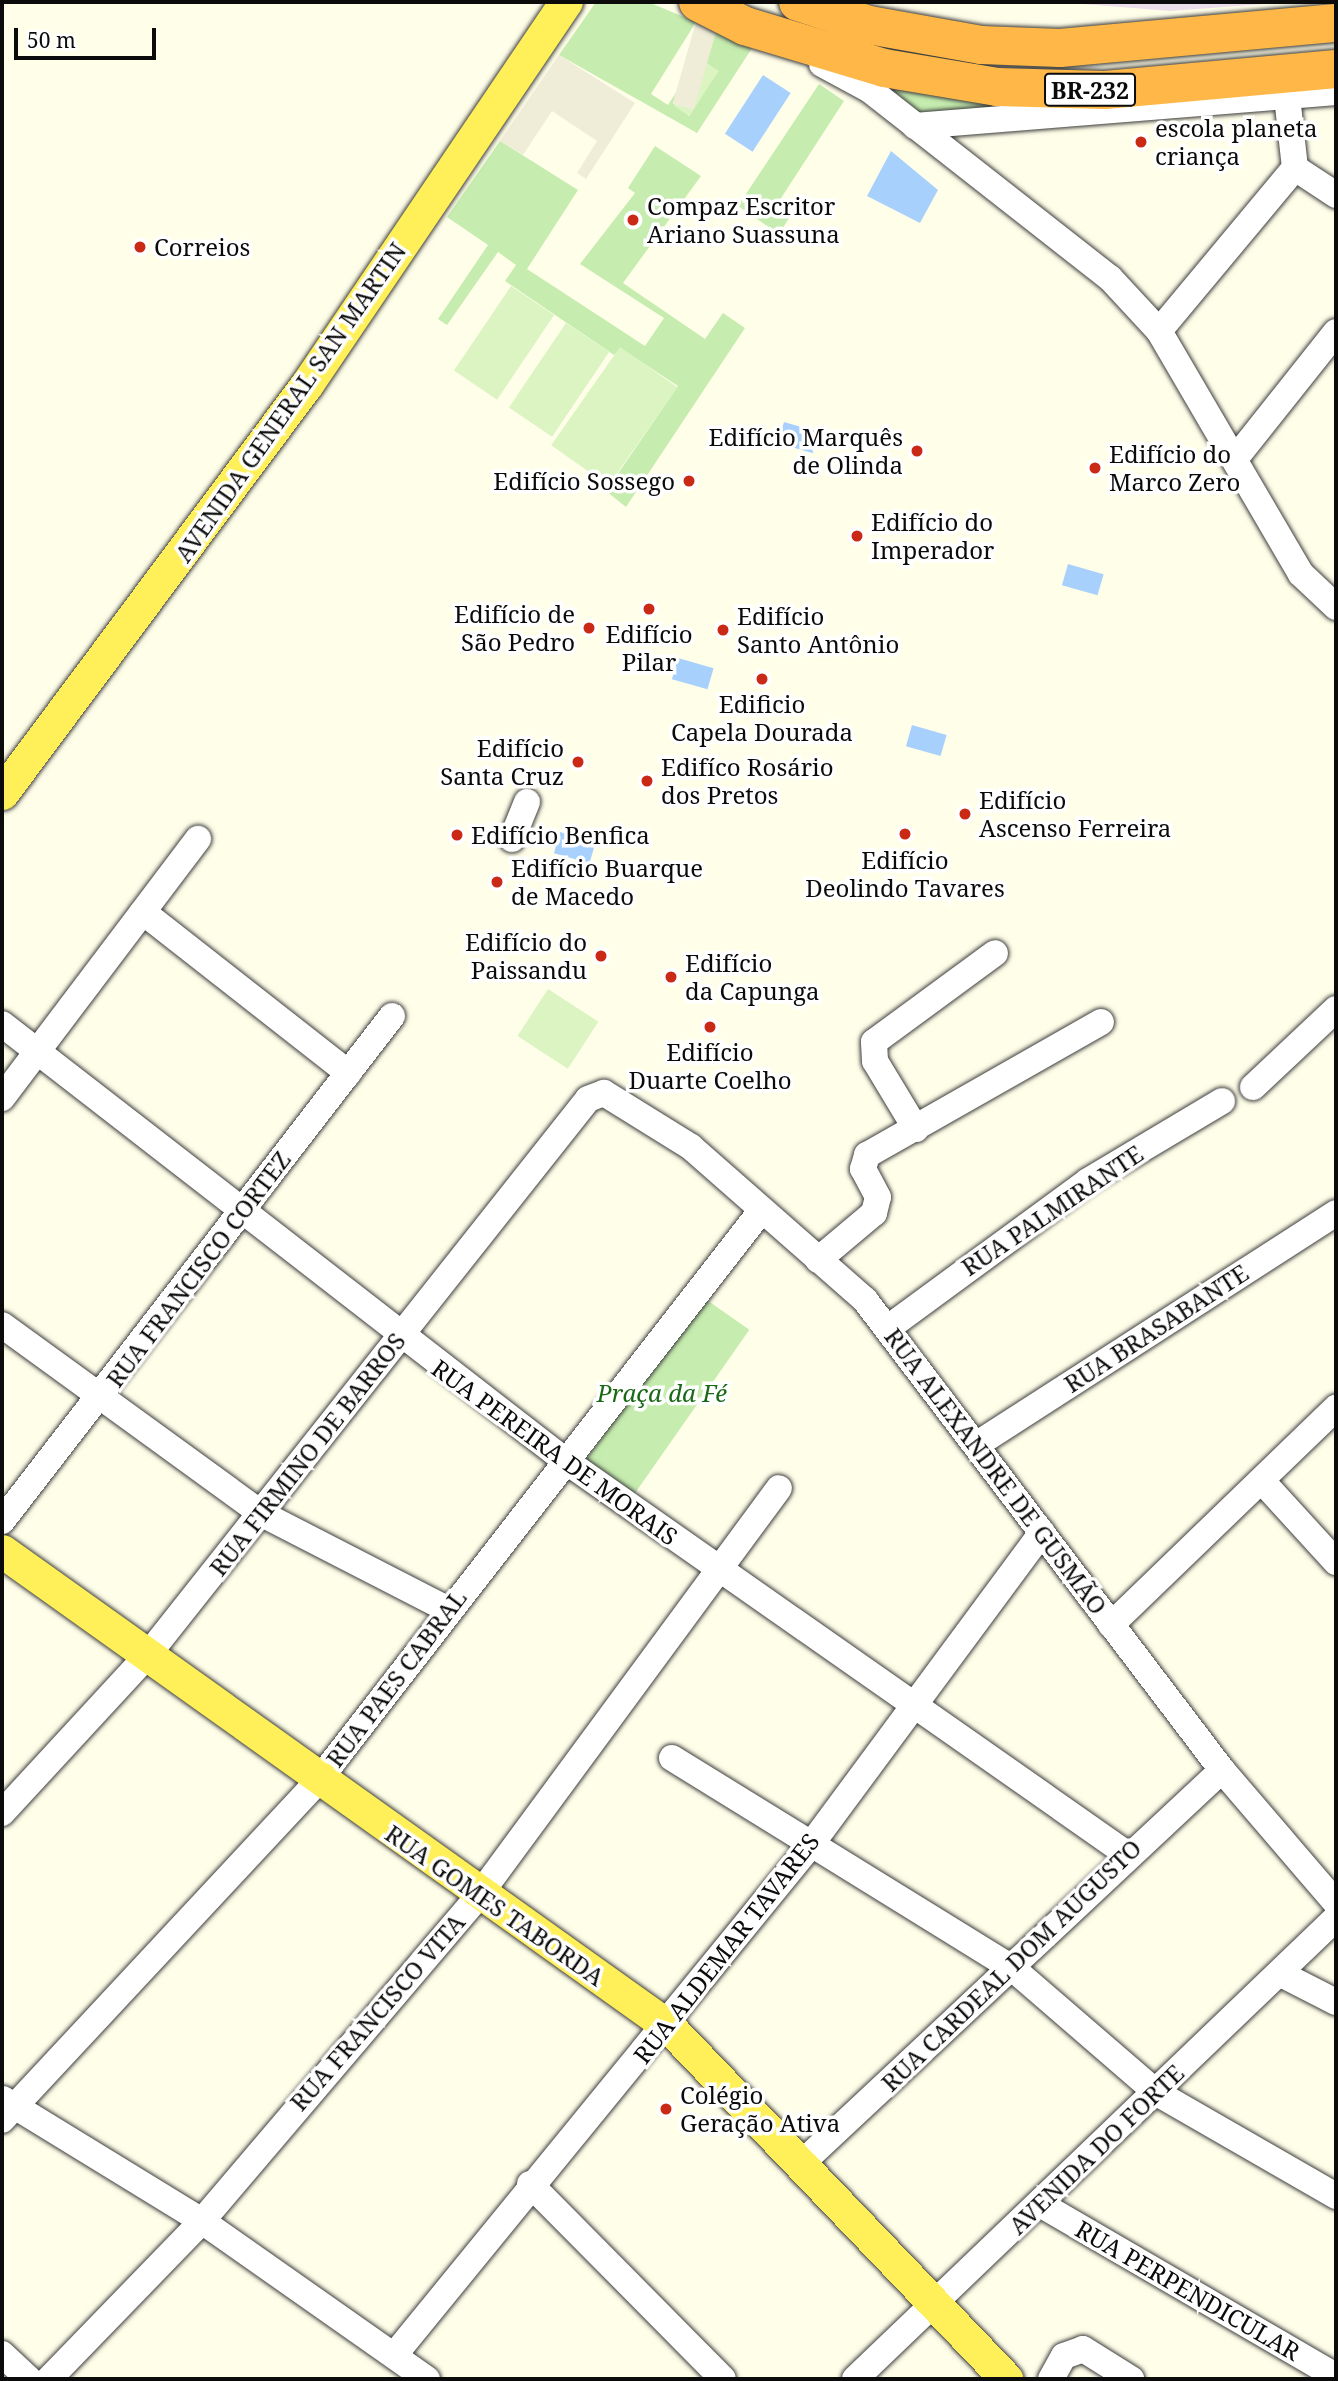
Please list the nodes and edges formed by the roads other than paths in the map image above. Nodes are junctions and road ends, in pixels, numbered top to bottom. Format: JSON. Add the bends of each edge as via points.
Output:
{"nodes":[{"id":1,"x":566,"y":2,"type":"edge"},
{"id":2,"x":798,"y":2,"type":"edge"},
{"id":3,"x":713,"y":10,"type":"edge"},
{"id":4,"x":1336,"y":23,"type":"edge"},
{"id":5,"x":869,"y":25,"type":"junction"},
{"id":6,"x":852,"y":69,"type":"junction"},
{"id":7,"x":1336,"y":69,"type":"edge"},
{"id":8,"x":1336,"y":92,"type":"edge"},
{"id":9,"x":1287,"y":97,"type":"junction"},
{"id":10,"x":988,"y":121,"type":"junction"},
{"id":11,"x":915,"y":125,"type":"junction"},
{"id":12,"x":1295,"y":167,"type":"junction"},
{"id":13,"x":972,"y":171,"type":"junction"},
{"id":14,"x":1336,"y":195,"type":"edge"},
{"id":15,"x":1159,"y":331,"type":"junction"},
{"id":16,"x":1336,"y":332,"type":"edge"},
{"id":17,"x":1235,"y":459,"type":"junction"},
{"id":18,"x":1332,"y":595,"type":"edge"},
{"id":19,"x":2,"y":793,"type":"edge"},
{"id":20,"x":527,"y":802,"type":"dead end"},
{"id":21,"x":198,"y":839,"type":"dead end"},
{"id":22,"x":512,"y":839,"type":"dead end"},
{"id":23,"x":143,"y":912,"type":"junction"},
{"id":24,"x":995,"y":953,"type":"dead end"},
{"id":25,"x":1336,"y":1009,"type":"edge"},
{"id":26,"x":393,"y":1016,"type":"dead end"},
{"id":27,"x":1101,"y":1022,"type":"dead end"},
{"id":28,"x":2,"y":1024,"type":"edge"},
{"id":29,"x":37,"y":1053,"type":"junction"},
{"id":30,"x":348,"y":1073,"type":"junction"},
{"id":31,"x":1253,"y":1087,"type":"dead end"},
{"id":32,"x":604,"y":1093,"type":"joint"},
{"id":33,"x":2,"y":1098,"type":"edge"},
{"id":34,"x":1222,"y":1101,"type":"dead end"},
{"id":35,"x":916,"y":1129,"type":"junction"},
{"id":36,"x":761,"y":1211,"type":"junction"},
{"id":37,"x":239,"y":1213,"type":"junction"},
{"id":38,"x":1336,"y":1213,"type":"edge"},
{"id":39,"x":818,"y":1260,"type":"junction"},
{"id":40,"x":2,"y":1325,"type":"edge"},
{"id":41,"x":888,"y":1328,"type":"junction"},
{"id":42,"x":399,"y":1337,"type":"junction"},
{"id":43,"x":100,"y":1396,"type":"junction"},
{"id":44,"x":1336,"y":1408,"type":"edge"},
{"id":45,"x":976,"y":1445,"type":"junction"},
{"id":46,"x":563,"y":1459,"type":"junction"},
{"id":47,"x":1262,"y":1481,"type":"junction"},
{"id":48,"x":779,"y":1488,"type":"dead end"},
{"id":49,"x":262,"y":1514,"type":"junction"},
{"id":50,"x":2,"y":1521,"type":"edge"},
{"id":51,"x":1042,"y":1532,"type":"junction"},
{"id":52,"x":2,"y":1550,"type":"edge"},
{"id":53,"x":1336,"y":1562,"type":"edge"},
{"id":54,"x":714,"y":1569,"type":"junction"},
{"id":55,"x":447,"y":1609,"type":"junction"},
{"id":56,"x":1111,"y":1625,"type":"junction"},
{"id":57,"x":148,"y":1656,"type":"junction"},
{"id":58,"x":913,"y":1704,"type":"junction"},
{"id":59,"x":672,"y":1758,"type":"dead end"},
{"id":60,"x":1222,"y":1770,"type":"junction"},
{"id":61,"x":318,"y":1781,"type":"junction"},
{"id":62,"x":2,"y":1813,"type":"edge"},
{"id":63,"x":810,"y":1846,"type":"junction"},
{"id":64,"x":1127,"y":1854,"type":"junction"},
{"id":65,"x":480,"y":1894,"type":"junction"},
{"id":66,"x":1336,"y":1903,"type":"edge"},
{"id":67,"x":1336,"y":1917,"type":"edge"},
{"id":68,"x":1011,"y":1967,"type":"junction"},
{"id":69,"x":1279,"y":1973,"type":"junction"},
{"id":70,"x":1336,"y":2002,"type":"edge"},
{"id":71,"x":668,"y":2026,"type":"junction"},
{"id":72,"x":1157,"y":2093,"type":"junction"},
{"id":73,"x":7,"y":2109,"type":"edge"},
{"id":74,"x":803,"y":2162,"type":"junction"},
{"id":75,"x":530,"y":2185,"type":"junction"},
{"id":76,"x":1336,"y":2196,"type":"edge"},
{"id":77,"x":1040,"y":2204,"type":"junction"},
{"id":78,"x":201,"y":2221,"type":"junction"},
{"id":79,"x":940,"y":2304,"type":"junction"},
{"id":80,"x":396,"y":2353,"type":"junction"},
{"id":81,"x":2,"y":2354,"type":"edge"},
{"id":82,"x":1336,"y":2376,"type":"edge"},
{"id":83,"x":29,"y":2379,"type":"edge"},
{"id":84,"x":49,"y":2379,"type":"edge"},
{"id":85,"x":427,"y":2379,"type":"edge"},
{"id":86,"x":723,"y":2379,"type":"edge"},
{"id":87,"x":855,"y":2379,"type":"edge"},
{"id":88,"x":1007,"y":2379,"type":"edge"},
{"id":89,"x":1051,"y":2379,"type":"edge"},
{"id":90,"x":1131,"y":2379,"type":"edge"}],
"edges":[{"from":1,"to":19,"type":"main road","name":"AVENIDA GENERAL SAN MARTIN","via":[[307,384]]},
{"from":2,"to":5,"type":"highway","number":"BR-232"},
{"from":3,"to":5,"type":"highway","via":[[797,30]]},
{"from":3,"to":6,"type":"highway","number":"BR-232"},
{"from":4,"to":5,"type":"highway","number":"BR-232","via":[[1060,48],[981,45]]},
{"from":5,"to":6,"type":"highway","via":[[849,41]]},
{"from":6,"to":7,"type":"highway","number":"BR-232","via":[[1035,91]]},
{"from":6,"to":11,"type":"street"},
{"from":8,"to":9,"type":"street"},
{"from":9,"to":10,"type":"street"},
{"from":9,"to":12,"type":"street"},
{"from":10,"to":11,"type":"street"},
{"from":10,"to":13,"type":"street","via":[[968,140]]},
{"from":11,"to":13,"type":"street"},
{"from":12,"to":14,"type":"street"},
{"from":12,"to":15,"type":"street"},
{"from":13,"to":15,"type":"street","via":[[1089,258]]},
{"from":15,"to":17,"type":"street"},
{"from":16,"to":17,"type":"street"},
{"from":17,"to":18,"type":"street","via":[[1301,574]]},
{"from":20,"to":22,"type":"street"},
{"from":21,"to":23,"type":"street"},
{"from":23,"to":29,"type":"street"},
{"from":23,"to":30,"type":"street"},
{"from":24,"to":35,"type":"street","via":[[874,1042],[875,1061]]},
{"from":25,"to":31,"type":"street"},
{"from":26,"to":30,"type":"street","name":"RUA FRANCISCO CORTEZ"},
{"from":27,"to":35,"type":"street"},
{"from":28,"to":29,"type":"street","name":"RUA PEREIRA DE MORAIS"},
{"from":29,"to":33,"type":"street"},
{"from":29,"to":37,"type":"street","name":"RUA PEREIRA DE MORAIS"},
{"from":30,"to":37,"type":"street","name":"RUA FRANCISCO CORTEZ"},
{"from":32,"to":36,"type":"street","name":"RUA ALEXANDRE DE GUSMÃO","via":[[691,1147]]},
{"from":32,"to":42,"type":"street","name":"RUA FIRMINO DE BARROS","via":[[588,1099]]},
{"from":34,"to":41,"type":"street","name":"RUA PALMIRANTE","via":[[1088,1181]]},
{"from":35,"to":39,"type":"street","via":[[864,1159],[878,1197],[874,1213]]},
{"from":36,"to":39,"type":"street","name":"RUA ALEXANDRE DE GUSMÃO"},
{"from":36,"to":46,"type":"street","name":"RUA PAES CABRAL"},
{"from":37,"to":42,"type":"street","name":"RUA PEREIRA DE MORAIS"},
{"from":37,"to":43,"type":"street","name":"RUA FRANCISCO CORTEZ"},
{"from":38,"to":45,"type":"street","name":"RUA BRASABANTE"},
{"from":39,"to":41,"type":"street","name":"RUA ALEXANDRE DE GUSMÃO"},
{"from":40,"to":43,"type":"street"},
{"from":41,"to":45,"type":"street","name":"RUA ALEXANDRE DE GUSMÃO"},
{"from":42,"to":46,"type":"street","name":"RUA PEREIRA DE MORAIS"},
{"from":42,"to":49,"type":"street","name":"RUA FIRMINO DE BARROS"},
{"from":43,"to":49,"type":"street"},
{"from":43,"to":50,"type":"street","name":"RUA FRANCISCO CORTEZ"},
{"from":44,"to":47,"type":"street"},
{"from":45,"to":51,"type":"street","name":"RUA ALEXANDRE DE GUSMÃO"},
{"from":46,"to":54,"type":"street","name":"RUA PEREIRA DE MORAIS"},
{"from":46,"to":55,"type":"street","name":"RUA PAES CABRAL"},
{"from":47,"to":53,"type":"street"},
{"from":47,"to":56,"type":"street"},
{"from":48,"to":54,"type":"street","name":"RUA FRANCISCO VITA"},
{"from":49,"to":55,"type":"street"},
{"from":49,"to":57,"type":"street","name":"RUA FIRMINO DE BARROS"},
{"from":51,"to":56,"type":"street","name":"RUA ALEXANDRE DE GUSMÃO"},
{"from":51,"to":58,"type":"street","name":"RUA ALDEMAR TAVARES"},
{"from":52,"to":57,"type":"main road","name":"RUA GOMES TABORDA"},
{"from":54,"to":58,"type":"street","name":"RUA PEREIRA DE MORAIS"},
{"from":54,"to":65,"type":"street","name":"RUA FRANCISCO VITA"},
{"from":55,"to":61,"type":"street","name":"RUA PAES CABRAL"},
{"from":56,"to":60,"type":"street","name":"RUA ALEXANDRE DE GUSMÃO"},
{"from":57,"to":61,"type":"main road","name":"RUA GOMES TABORDA"},
{"from":57,"to":62,"type":"street","name":"RUA FIRMINO DE BARROS"},
{"from":58,"to":63,"type":"street","name":"RUA ALDEMAR TAVARES"},
{"from":58,"to":64,"type":"street","name":"RUA PEREIRA DE MORAIS"},
{"from":59,"to":63,"type":"street"},
{"from":60,"to":64,"type":"street","name":"RUA CARDEAL DOM AUGUSTO"},
{"from":60,"to":66,"type":"street","name":"RUA ALEXANDRE DE GUSMÃO"},
{"from":61,"to":65,"type":"main road","name":"RUA GOMES TABORDA"},
{"from":61,"to":73,"type":"street","name":"RUA PAES CABRAL"},
{"from":63,"to":68,"type":"street"},
{"from":63,"to":71,"type":"street","name":"RUA ALDEMAR TAVARES"},
{"from":64,"to":68,"type":"street","name":"RUA CARDEAL DOM AUGUSTO"},
{"from":65,"to":71,"type":"main road","name":"RUA GOMES TABORDA"},
{"from":65,"to":78,"type":"street","name":"RUA FRANCISCO VITA"},
{"from":67,"to":69,"type":"street","name":"AVENIDA DO FORTE"},
{"from":68,"to":72,"type":"street"},
{"from":68,"to":74,"type":"street","name":"RUA CARDEAL DOM AUGUSTO"},
{"from":69,"to":70,"type":"street"},
{"from":69,"to":72,"type":"street","name":"AVENIDA DO FORTE"},
{"from":71,"to":74,"type":"main road","name":"RUA GOMES TABORDA"},
{"from":71,"to":75,"type":"street","name":"RUA ALDEMAR TAVARES"},
{"from":72,"to":76,"type":"street"},
{"from":72,"to":77,"type":"street","name":"AVENIDA DO FORTE"},
{"from":73,"to":78,"type":"street"},
{"from":74,"to":79,"type":"main road","name":"RUA GOMES TABORDA"},
{"from":75,"to":80,"type":"street","name":"RUA ALDEMAR TAVARES"},
{"from":75,"to":86,"type":"street"},
{"from":77,"to":79,"type":"street","name":"AVENIDA DO FORTE"},
{"from":77,"to":82,"type":"street","name":"RUA PERPENDICULAR"},
{"from":78,"to":80,"type":"street"},
{"from":78,"to":84,"type":"street","name":"RUA FRANCISCO VITA"},
{"from":79,"to":87,"type":"street","name":"AVENIDA DO FORTE"},
{"from":79,"to":88,"type":"main road","name":"RUA GOMES TABORDA"},
{"from":80,"to":85,"type":"street"},
{"from":81,"to":83,"type":"street"},
{"from":89,"to":90,"type":"street","via":[[1064,2356],[1083,2350]]}]}
